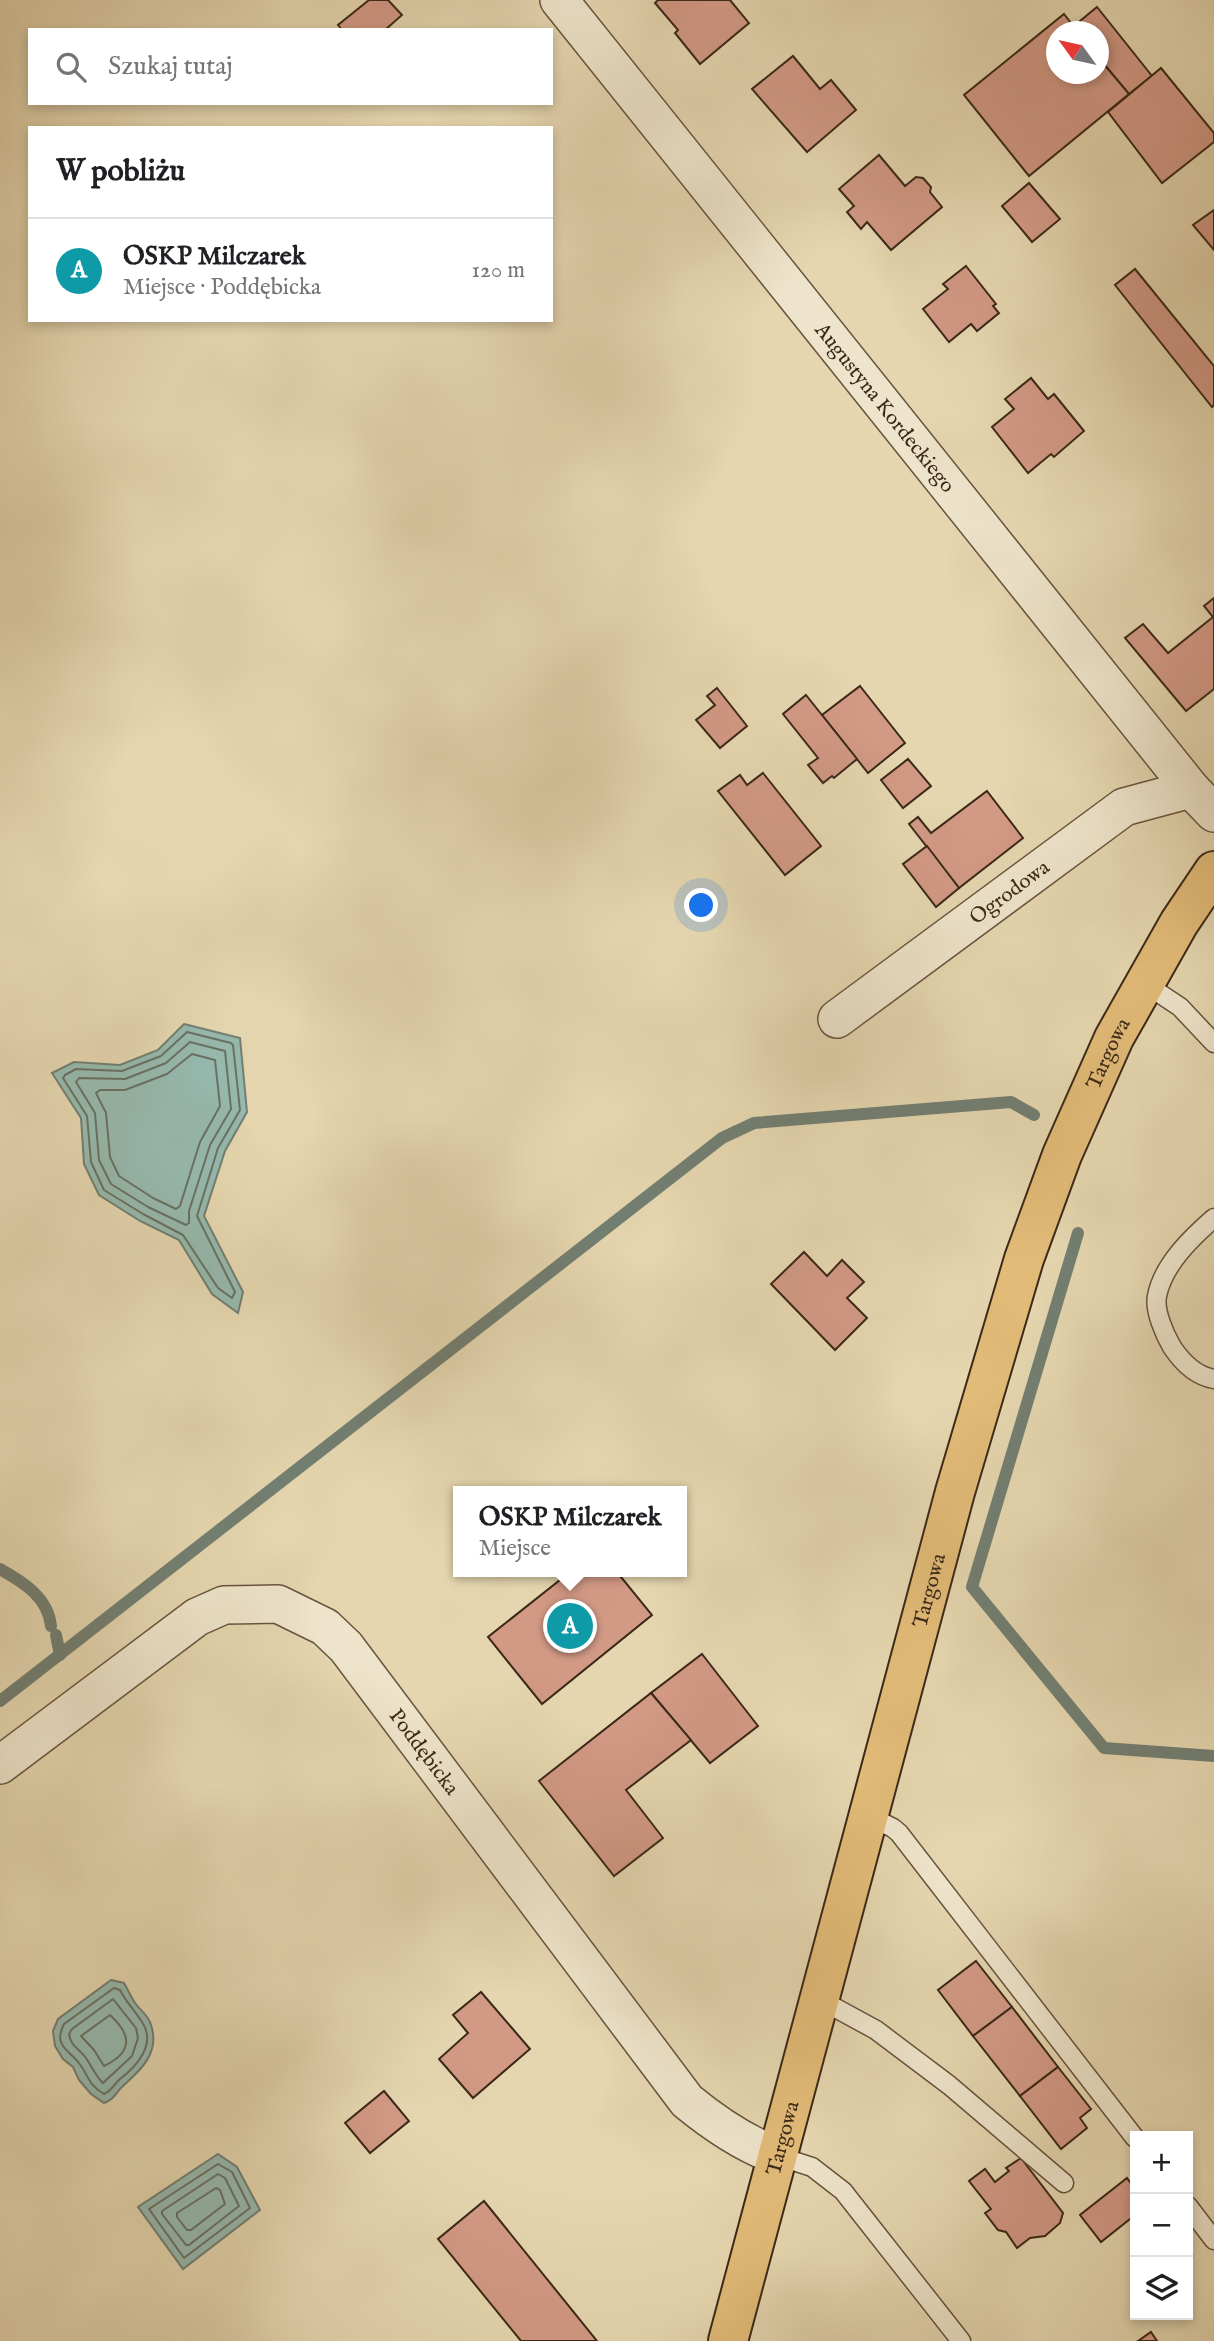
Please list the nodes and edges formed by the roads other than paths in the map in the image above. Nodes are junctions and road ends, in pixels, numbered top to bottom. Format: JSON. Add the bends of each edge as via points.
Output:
{"nodes":[{"id":1,"x":559,"y":0,"type":"edge"},
{"id":2,"x":1203,"y":801,"type":"edge"},
{"id":3,"x":1214,"y":871,"type":"edge"},
{"id":4,"x":1144,"y":983,"type":"junction"},
{"id":5,"x":837,"y":1019,"type":"dead end"},
{"id":6,"x":1214,"y":1043,"type":"edge"},
{"id":7,"x":1214,"y":1219,"type":"edge"},
{"id":8,"x":1214,"y":1379,"type":"edge"},
{"id":9,"x":0,"y":1765,"type":"edge"},
{"id":10,"x":867,"y":1815,"type":"junction"},
{"id":11,"x":819,"y":1999,"type":"junction"},
{"id":12,"x":1130,"y":2132,"type":"edge"},
{"id":13,"x":778,"y":2156,"type":"junction"},
{"id":14,"x":1064,"y":2183,"type":"dead end"},
{"id":15,"x":1193,"y":2213,"type":"edge"},
{"id":16,"x":1214,"y":2240,"type":"edge"},
{"id":17,"x":728,"y":2341,"type":"edge"},
{"id":18,"x":961,"y":2341,"type":"edge"}],
"edges":[{"from":1,"to":2,"type":"street","name":"Augustyna Kordeckiego"},
{"from":2,"to":5,"type":"street","name":"Ogrodowa","via":[[1124,807]]},
{"from":3,"to":4,"type":"main road","name":"Targowa"},
{"from":4,"to":6,"type":"lane","via":[[1180,1007]]},
{"from":4,"to":10,"type":"main road","name":"Targowa","via":[[1089,1090],[1024,1259]]},
{"from":7,"to":8,"type":"lane","via":[[1171,1264],[1156,1298],[1163,1331],[1180,1359]]},
{"from":9,"to":13,"type":"street","name":"Poddębicka","via":[[197,1617],[224,1605],[278,1604],[300,1613],[325,1627],[346,1647],[687,2101],[741,2140]]},
{"from":10,"to":11,"type":"main road","name":"Targowa"},
{"from":10,"to":12,"type":"lane","via":[[899,1833]]},
{"from":11,"to":13,"type":"main road","name":"Targowa"},
{"from":11,"to":14,"type":"lane","via":[[876,2030]]},
{"from":13,"to":17,"type":"main road","name":"Targowa"},
{"from":13,"to":18,"type":"lane","via":[[812,2167],[843,2192]]},
{"from":15,"to":16,"type":"lane"}]}
